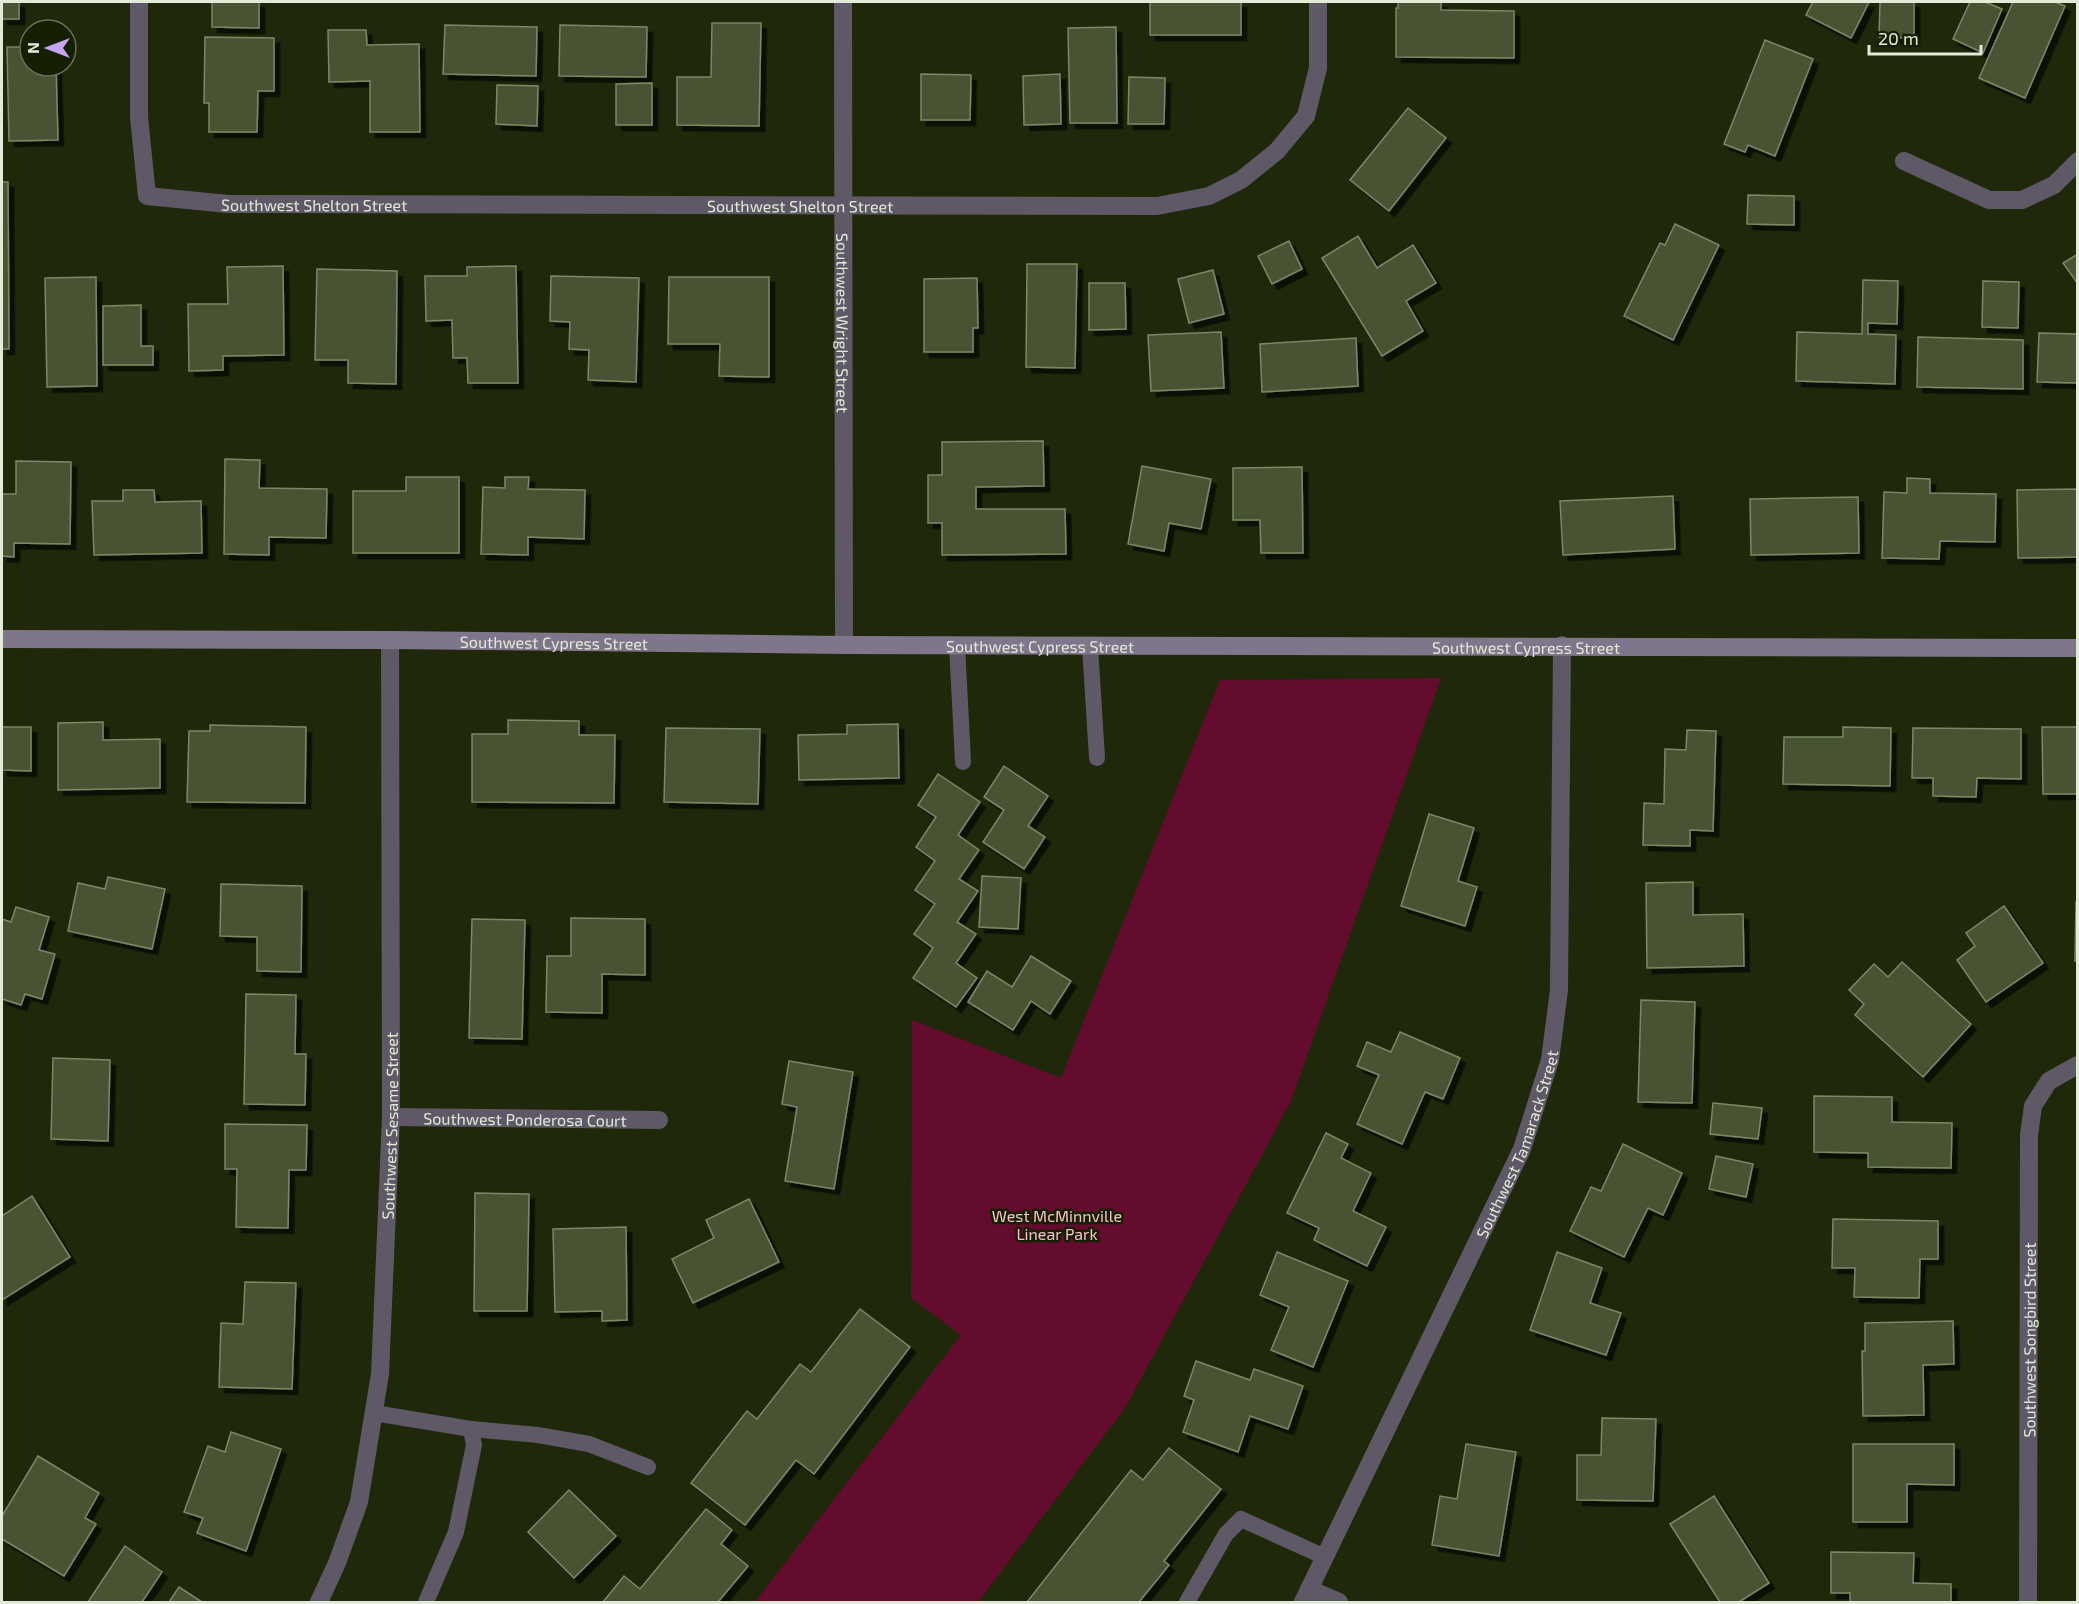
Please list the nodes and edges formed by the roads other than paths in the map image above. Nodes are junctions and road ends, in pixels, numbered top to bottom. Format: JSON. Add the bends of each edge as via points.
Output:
{"nodes":[{"id":1,"x":139,"y":2,"type":"edge"},
{"id":2,"x":843,"y":2,"type":"edge"},
{"id":3,"x":1318,"y":2,"type":"edge"},
{"id":4,"x":1904,"y":161,"type":"dead end"},
{"id":5,"x":2078,"y":161,"type":"edge"},
{"id":6,"x":843,"y":205,"type":"junction"},
{"id":7,"x":2,"y":639,"type":"edge"},
{"id":8,"x":390,"y":640,"type":"junction"},
{"id":9,"x":844,"y":645,"type":"junction"},
{"id":10,"x":957,"y":645,"type":"junction"},
{"id":11,"x":1562,"y":645,"type":"junction"},
{"id":12,"x":1090,"y":646,"type":"junction"},
{"id":13,"x":2078,"y":648,"type":"edge"},
{"id":14,"x":1097,"y":758,"type":"dead end"},
{"id":15,"x":963,"y":762,"type":"dead end"},
{"id":16,"x":2078,"y":1065,"type":"edge"},
{"id":17,"x":391,"y":1117,"type":"junction"},
{"id":18,"x":659,"y":1120,"type":"dead end"},
{"id":19,"x":374,"y":1413,"type":"junction"},
{"id":20,"x":471,"y":1429,"type":"junction"},
{"id":21,"x":648,"y":1467,"type":"dead end"},
{"id":22,"x":1325,"y":1557,"type":"junction"},
{"id":23,"x":1306,"y":1596,"type":"edge"},
{"id":24,"x":320,"y":1602,"type":"edge"},
{"id":25,"x":426,"y":1602,"type":"edge"},
{"id":26,"x":1187,"y":1602,"type":"edge"},
{"id":27,"x":1339,"y":1602,"type":"edge"},
{"id":28,"x":2028,"y":1602,"type":"edge"}],
"edges":[{"from":1,"to":6,"type":"street","name":"Southwest Shelton Street","via":[[139,117],[147,196],[228,204]]},
{"from":2,"to":6,"type":"street","name":"Southwest Wright Street"},
{"from":3,"to":6,"type":"street","name":"Southwest Shelton Street","via":[[1318,68],[1306,116],[1277,151],[1241,180],[1209,196],[1157,206]]},
{"from":4,"to":5,"type":"street","via":[[1989,200],[2022,200],[2054,185]]},
{"from":6,"to":9,"type":"street","name":"Southwest Wright Street"},
{"from":7,"to":8,"type":"main road","name":"Southwest Cypress Street"},
{"from":8,"to":9,"type":"main road","name":"Southwest Cypress Street"},
{"from":8,"to":17,"type":"street","name":"Southwest Sesame Street"},
{"from":9,"to":10,"type":"main road","name":"Southwest Cypress Street"},
{"from":10,"to":12,"type":"main road","name":"Southwest Cypress Street"},
{"from":10,"to":15,"type":"lane"},
{"from":11,"to":12,"type":"main road","name":"Southwest Cypress Street"},
{"from":11,"to":13,"type":"main road","name":"Southwest Cypress Street"},
{"from":11,"to":22,"type":"street","name":"Southwest Tamarack Street","via":[[1559,990],[1550,1060],[1522,1149]]},
{"from":12,"to":14,"type":"lane"},
{"from":16,"to":28,"type":"street","name":"Southwest Songbird Street","via":[[2049,1081],[2033,1106],[2030,1135]]},
{"from":17,"to":18,"type":"street","name":"Southwest Ponderosa Court"},
{"from":17,"to":19,"type":"street","name":"Southwest Sesame Street","via":[[380,1374]]},
{"from":19,"to":20,"type":"lane"},
{"from":19,"to":24,"type":"street","name":"Southwest Sesame Street","via":[[359,1502]]},
{"from":20,"to":21,"type":"lane","via":[[589,1444]]},
{"from":20,"to":25,"type":"lane","via":[[474,1445],[456,1532]]},
{"from":22,"to":23,"type":"street","name":"Southwest Tamarack Street"},
{"from":22,"to":26,"type":"lane","via":[[1241,1519],[1226,1534]]},
{"from":23,"to":27,"type":"street"}]}
